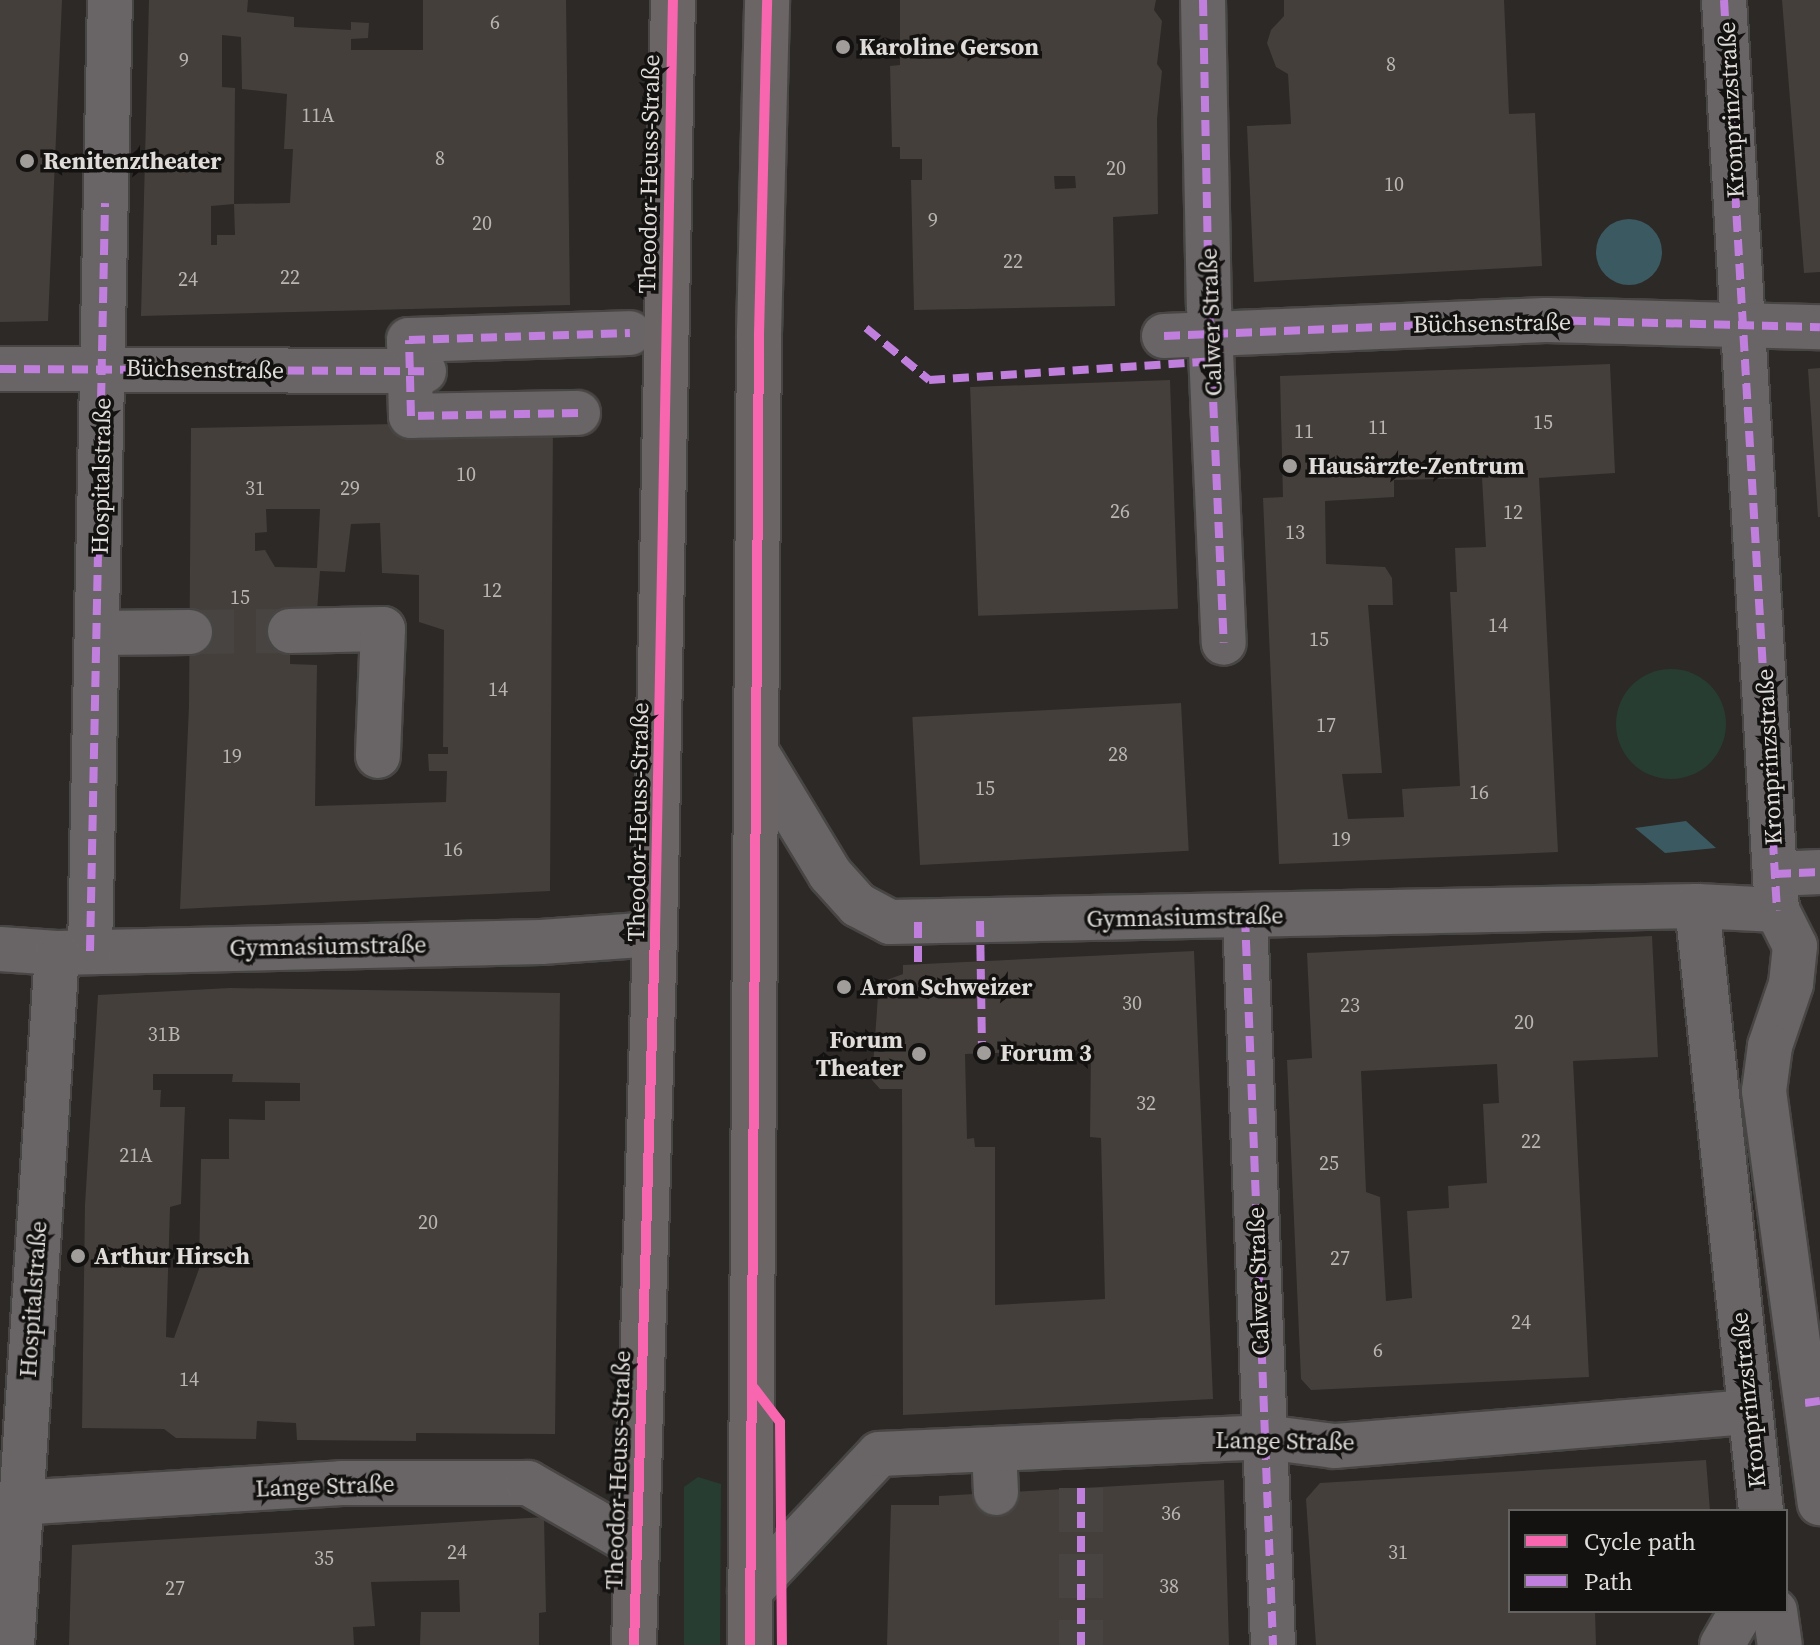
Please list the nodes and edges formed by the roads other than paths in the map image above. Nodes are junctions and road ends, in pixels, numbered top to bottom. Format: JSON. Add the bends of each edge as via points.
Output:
{"nodes":[{"id":1,"x":110,"y":0,"type":"edge"},
{"id":2,"x":673,"y":0,"type":"edge"},
{"id":3,"x":767,"y":0,"type":"edge"},
{"id":4,"x":1203,"y":0,"type":"edge"},
{"id":5,"x":1724,"y":0,"type":"edge"},
{"id":6,"x":1744,"y":326,"type":"junction"},
{"id":7,"x":1820,"y":327,"type":"edge"},
{"id":8,"x":630,"y":333,"type":"dead end"},
{"id":9,"x":1211,"y":333,"type":"junction"},
{"id":10,"x":1164,"y":336,"type":"dead end"},
{"id":11,"x":104,"y":367,"type":"junction"},
{"id":12,"x":0,"y":369,"type":"edge"},
{"id":13,"x":421,"y":372,"type":"junction"},
{"id":14,"x":578,"y":413,"type":"dead end"},
{"id":15,"x":290,"y":631,"type":"tunnel mouth"},
{"id":16,"x":190,"y":632,"type":"tunnel mouth"},
{"id":17,"x":98,"y":633,"type":"junction"},
{"id":18,"x":1224,"y":643,"type":"dead end"},
{"id":19,"x":758,"y":755,"type":"junction"},
{"id":20,"x":378,"y":756,"type":"dead end"},
{"id":21,"x":1820,"y":872,"type":"edge"},
{"id":22,"x":1776,"y":892,"type":"junction"},
{"id":23,"x":1697,"y":906,"type":"junction"},
{"id":24,"x":1245,"y":916,"type":"junction"},
{"id":25,"x":655,"y":934,"type":"junction"},
{"id":26,"x":0,"y":949,"type":"edge"},
{"id":27,"x":74,"y":952,"type":"junction"},
{"id":28,"x":1795,"y":1343,"type":"junction"},
{"id":29,"x":1812,"y":1402,"type":"edge"},
{"id":30,"x":1749,"y":1412,"type":"junction"},
{"id":31,"x":1264,"y":1437,"type":"junction"},
{"id":32,"x":994,"y":1450,"type":"junction"},
{"id":33,"x":996,"y":1493,"type":"dead end"},
{"id":34,"x":1820,"y":1503,"type":"edge"},
{"id":35,"x":10,"y":1504,"type":"edge"},
{"id":36,"x":1761,"y":1509,"type":"edge"},
{"id":37,"x":634,"y":1544,"type":"junction"},
{"id":38,"x":750,"y":1591,"type":"junction"},
{"id":39,"x":1741,"y":1613,"type":"edge"},
{"id":40,"x":1775,"y":1613,"type":"edge"},
{"id":41,"x":12,"y":1645,"type":"edge"},
{"id":42,"x":634,"y":1645,"type":"edge"},
{"id":43,"x":750,"y":1645,"type":"edge"},
{"id":44,"x":1273,"y":1645,"type":"edge"},
{"id":45,"x":1722,"y":1645,"type":"edge"},
{"id":46,"x":1780,"y":1645,"type":"edge"}],
"edges":[{"from":1,"to":11,"type":"street","name":"Hospitalstraße"},
{"from":2,"to":25,"type":"main road","name":"Theodor-Heuss-Straße"},
{"from":3,"to":19,"type":"main road"},
{"from":4,"to":9,"type":"street","name":"Calwer Straße"},
{"from":5,"to":6,"type":"street","name":"Kronprinzstraße"},
{"from":6,"to":7,"type":"street","name":"Büchsenstraße"},
{"from":6,"to":9,"type":"street","name":"Büchsenstraße","via":[[1546,320]]},
{"from":6,"to":22,"type":"street","name":"Kronprinzstraße"},
{"from":8,"to":13,"type":"street","via":[[409,340]]},
{"from":9,"to":10,"type":"street","name":"Büchsenstraße"},
{"from":9,"to":18,"type":"street","name":"Calwer Straße"},
{"from":11,"to":12,"type":"street","name":"Büchsenstraße"},
{"from":11,"to":13,"type":"street","name":"Büchsenstraße"},
{"from":11,"to":17,"type":"street","name":"Hospitalstraße"},
{"from":13,"to":14,"type":"street","via":[[411,416]]},
{"from":15,"to":20,"type":"street","via":[[383,629]]},
{"from":16,"to":17,"type":"street"},
{"from":17,"to":27,"type":"street","name":"Hospitalstraße"},
{"from":19,"to":24,"type":"street","name":"Gymnasiumstraße","via":[[830,874],[858,905],[890,922]]},
{"from":19,"to":38,"type":"main road"},
{"from":21,"to":22,"type":"street"},
{"from":22,"to":23,"type":"street","name":"Gymnasiumstraße"},
{"from":22,"to":28,"type":"street","name":"Kronprinzstraße","via":[[1795,946],[1791,984],[1770,1046],[1764,1091]]},
{"from":23,"to":24,"type":"street","name":"Gymnasiumstraße"},
{"from":23,"to":30,"type":"street","name":"Kronprinzstraße"},
{"from":24,"to":31,"type":"street","name":"Calwer Straße"},
{"from":25,"to":27,"type":"street","name":"Gymnasiumstraße","via":[[541,942]]},
{"from":25,"to":37,"type":"main road","name":"Theodor-Heuss-Straße"},
{"from":26,"to":27,"type":"street","name":"Gymnasiumstraße"},
{"from":27,"to":35,"type":"street","name":"Hospitalstraße"},
{"from":28,"to":29,"type":"street","name":"Kronprinzstraße"},
{"from":28,"to":30,"type":"street"},
{"from":29,"to":34,"type":"street","name":"Kronprinzstraße"},
{"from":30,"to":31,"type":"street","name":"Lange Straße","via":[[1334,1446]]},
{"from":30,"to":36,"type":"street","name":"Kronprinzstraße"},
{"from":31,"to":32,"type":"street","name":"Lange Straße"},
{"from":31,"to":44,"type":"street","name":"Calwer Straße"},
{"from":32,"to":33,"type":"street"},
{"from":32,"to":38,"type":"street","name":"Lange Straße","via":[[879,1454]]},
{"from":35,"to":37,"type":"street","name":"Lange Straße","via":[[341,1483],[528,1483]]},
{"from":35,"to":41,"type":"street","name":"Hospitalstraße"},
{"from":37,"to":42,"type":"main road","name":"Theodor-Heuss-Straße"},
{"from":38,"to":43,"type":"main road"},
{"from":39,"to":45,"type":"street"},
{"from":40,"to":46,"type":"street"}]}
